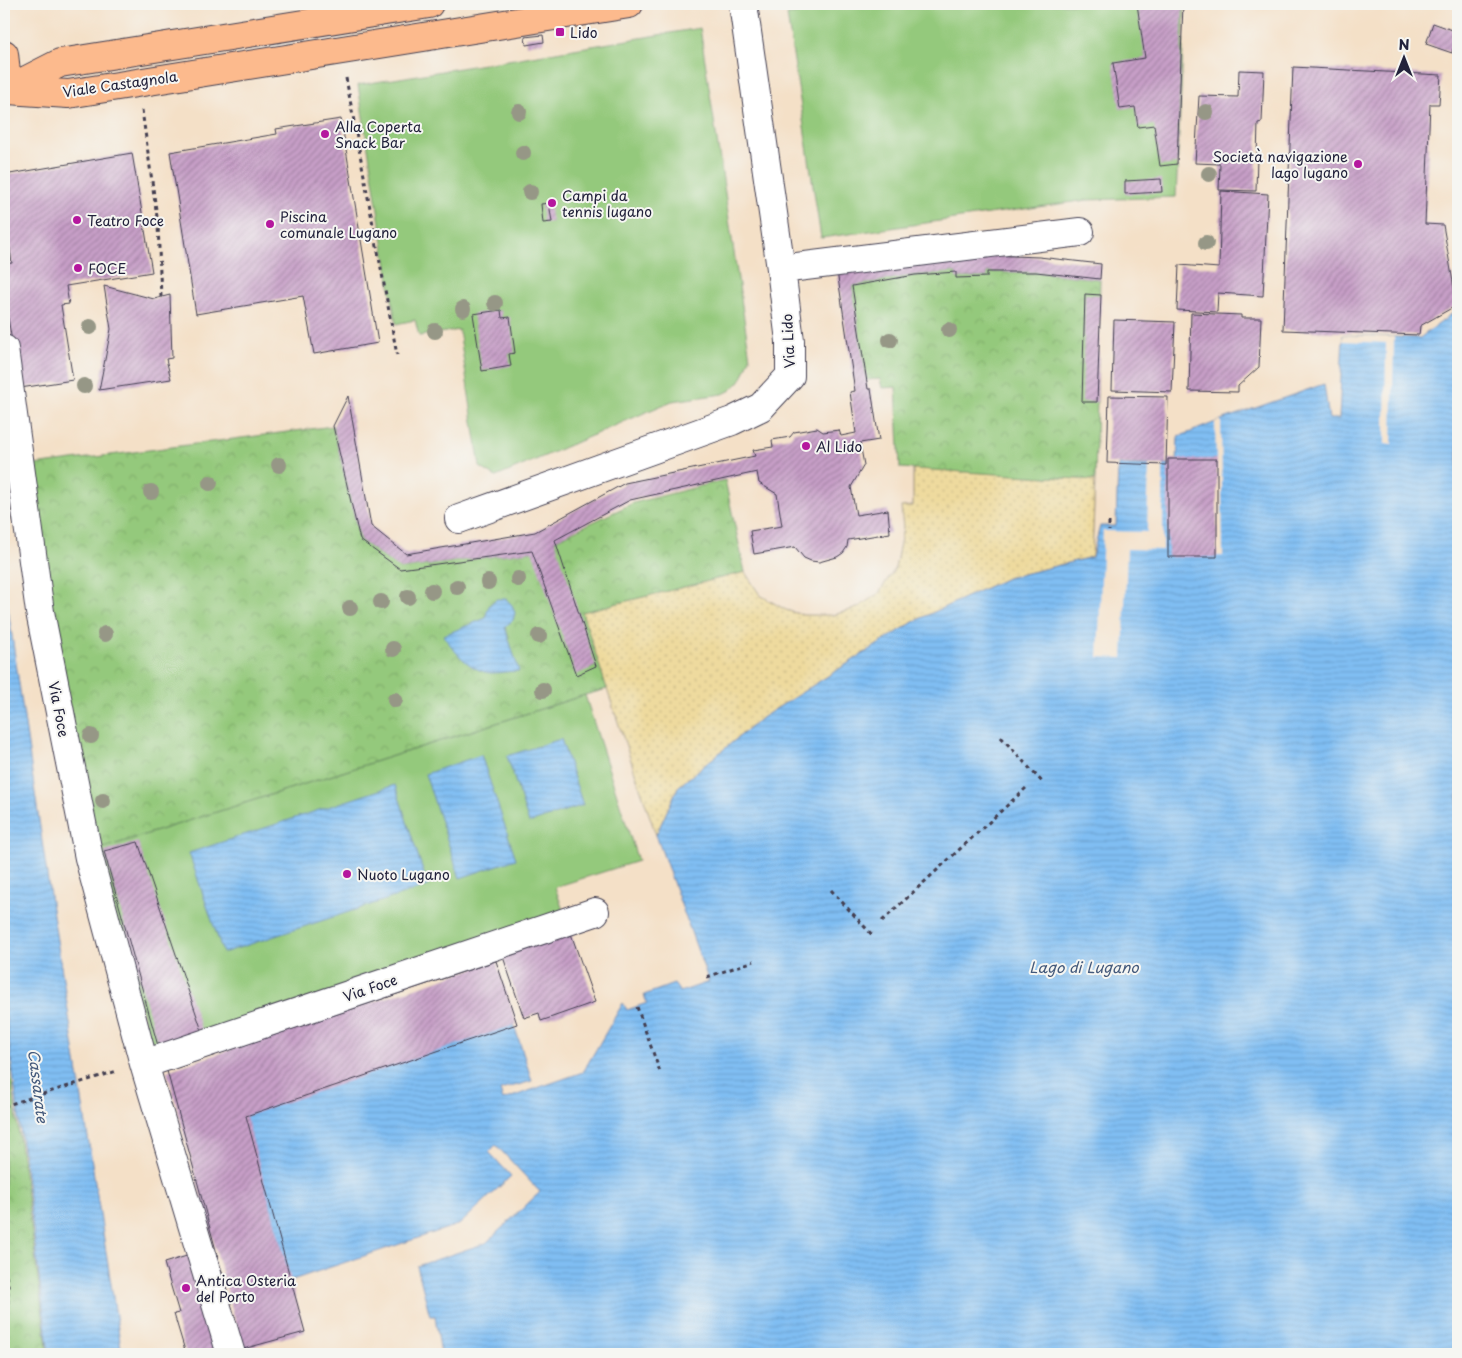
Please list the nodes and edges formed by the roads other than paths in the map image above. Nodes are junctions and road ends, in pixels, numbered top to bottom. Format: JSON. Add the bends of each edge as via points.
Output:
{"nodes":[{"id":1,"x":429,"y":4,"type":"edge"},
{"id":2,"x":629,"y":4,"type":"edge"},
{"id":3,"x":743,"y":4,"type":"edge"},
{"id":4,"x":4,"y":54,"type":"edge"},
{"id":5,"x":6,"y":90,"type":"edge"},
{"id":6,"x":1080,"y":232,"type":"dead end"},
{"id":7,"x":781,"y":269,"type":"junction"},
{"id":8,"x":4,"y":349,"type":"edge"},
{"id":9,"x":458,"y":519,"type":"dead end"},
{"id":10,"x":595,"y":912,"type":"dead end"},
{"id":11,"x":144,"y":1064,"type":"junction"},
{"id":12,"x":231,"y":1354,"type":"edge"}],
"edges":[{"from":1,"to":5,"type":"main road","name":"Viale Castagnola","via":[[60,63]]},
{"from":2,"to":5,"type":"main road","name":"Viale Castagnola","via":[[68,94]]},
{"from":3,"to":7,"type":"lane","name":"Via Lido"},
{"from":4,"to":5,"type":"main road"},
{"from":6,"to":7,"type":"lane"},
{"from":7,"to":9,"type":"lane","name":"Via Lido","via":[[790,341],[790,376],[761,407],[732,421]]},
{"from":8,"to":11,"type":"lane","name":"Via Foce","via":[[40,612],[89,858]]},
{"from":10,"to":11,"type":"lane","name":"Via Foce"},
{"from":11,"to":12,"type":"lane","name":"Via Foce"}]}
